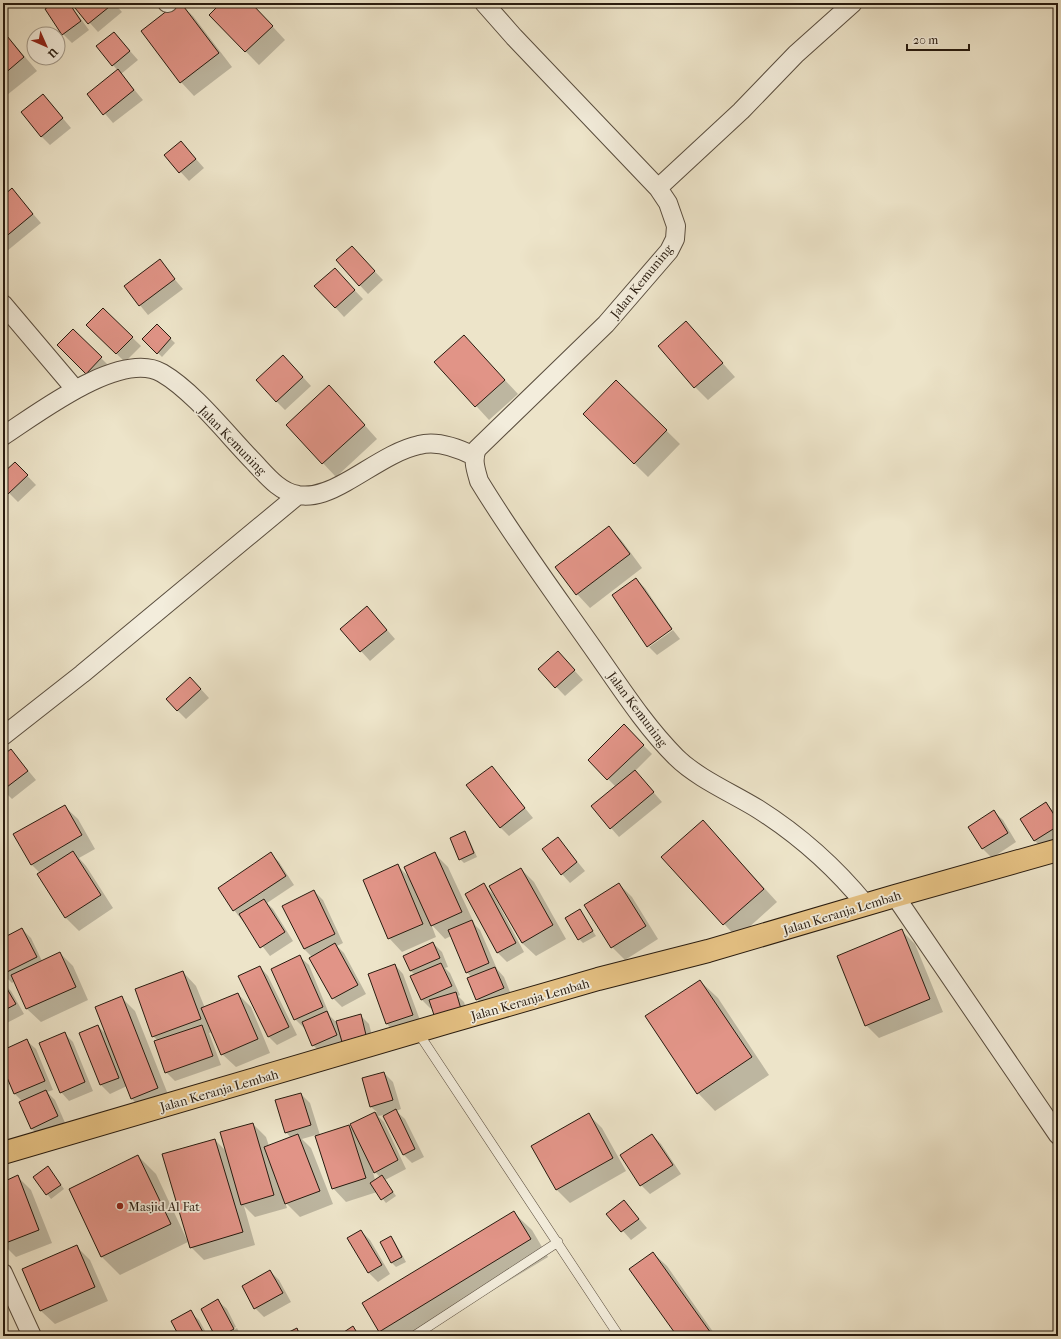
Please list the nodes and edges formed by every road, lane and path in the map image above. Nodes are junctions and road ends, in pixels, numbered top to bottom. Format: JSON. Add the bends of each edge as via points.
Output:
{"nodes":[{"id":1,"x":484,"y":3,"type":"edge"},
{"id":2,"x":853,"y":3,"type":"edge"},
{"id":3,"x":658,"y":188,"type":"junction"},
{"id":4,"x":3,"y":304,"type":"edge"},
{"id":5,"x":75,"y":389,"type":"junction"},
{"id":6,"x":3,"y":436,"type":"edge"},
{"id":7,"x":474,"y":456,"type":"junction"},
{"id":8,"x":298,"y":495,"type":"junction"},
{"id":9,"x":3,"y":736,"type":"edge"},
{"id":10,"x":1058,"y":850,"type":"edge"},
{"id":11,"x":895,"y":896,"type":"junction"},
{"id":12,"x":866,"y":905,"type":"junction"},
{"id":13,"x":417,"y":1031,"type":"junction"},
{"id":14,"x":1058,"y":1135,"type":"edge"},
{"id":15,"x":3,"y":1153,"type":"edge"},
{"id":16,"x":558,"y":1242,"type":"junction"},
{"id":17,"x":3,"y":1273,"type":"edge"},
{"id":18,"x":32,"y":1336,"type":"edge"},
{"id":19,"x":414,"y":1336,"type":"edge"},
{"id":20,"x":619,"y":1336,"type":"edge"}],
"edges":[{"from":1,"to":3,"type":"street","name":"Jalan Kemuning"},
{"from":2,"to":3,"type":"street","via":[[796,54],[742,111]]},
{"from":3,"to":7,"type":"street","name":"Jalan Kemuning","via":[[668,203],[676,226],[675,239],[669,251],[606,324],[477,449]]},
{"from":4,"to":5,"type":"street"},
{"from":5,"to":6,"type":"street","name":"Jalan Kemuning"},
{"from":5,"to":8,"type":"street","name":"Jalan Kemuning","via":[[114,372],[130,369],[148,368],[162,373],[205,410],[276,485]]},
{"from":7,"to":8,"type":"street","name":"Jalan Kemuning","via":[[449,446],[419,445],[399,453],[338,487],[318,494]]},
{"from":7,"to":12,"type":"street","name":"Jalan Kemuning","via":[[479,481],[493,505],[620,686],[677,758],[794,834],[847,881]]},
{"from":8,"to":9,"type":"street"},
{"from":10,"to":11,"type":"main road","name":"Jalan Keranja Lembah"},
{"from":11,"to":12,"type":"main road","name":"Jalan Keranja Lembah"},
{"from":11,"to":14,"type":"street"},
{"from":12,"to":13,"type":"main road","name":"Jalan Keranja Lembah"},
{"from":13,"to":15,"type":"main road","name":"Jalan Keranja Lembah"},
{"from":13,"to":16,"type":"lane"},
{"from":16,"to":19,"type":"lane"},
{"from":16,"to":20,"type":"lane"},
{"from":17,"to":18,"type":"street"}]}
